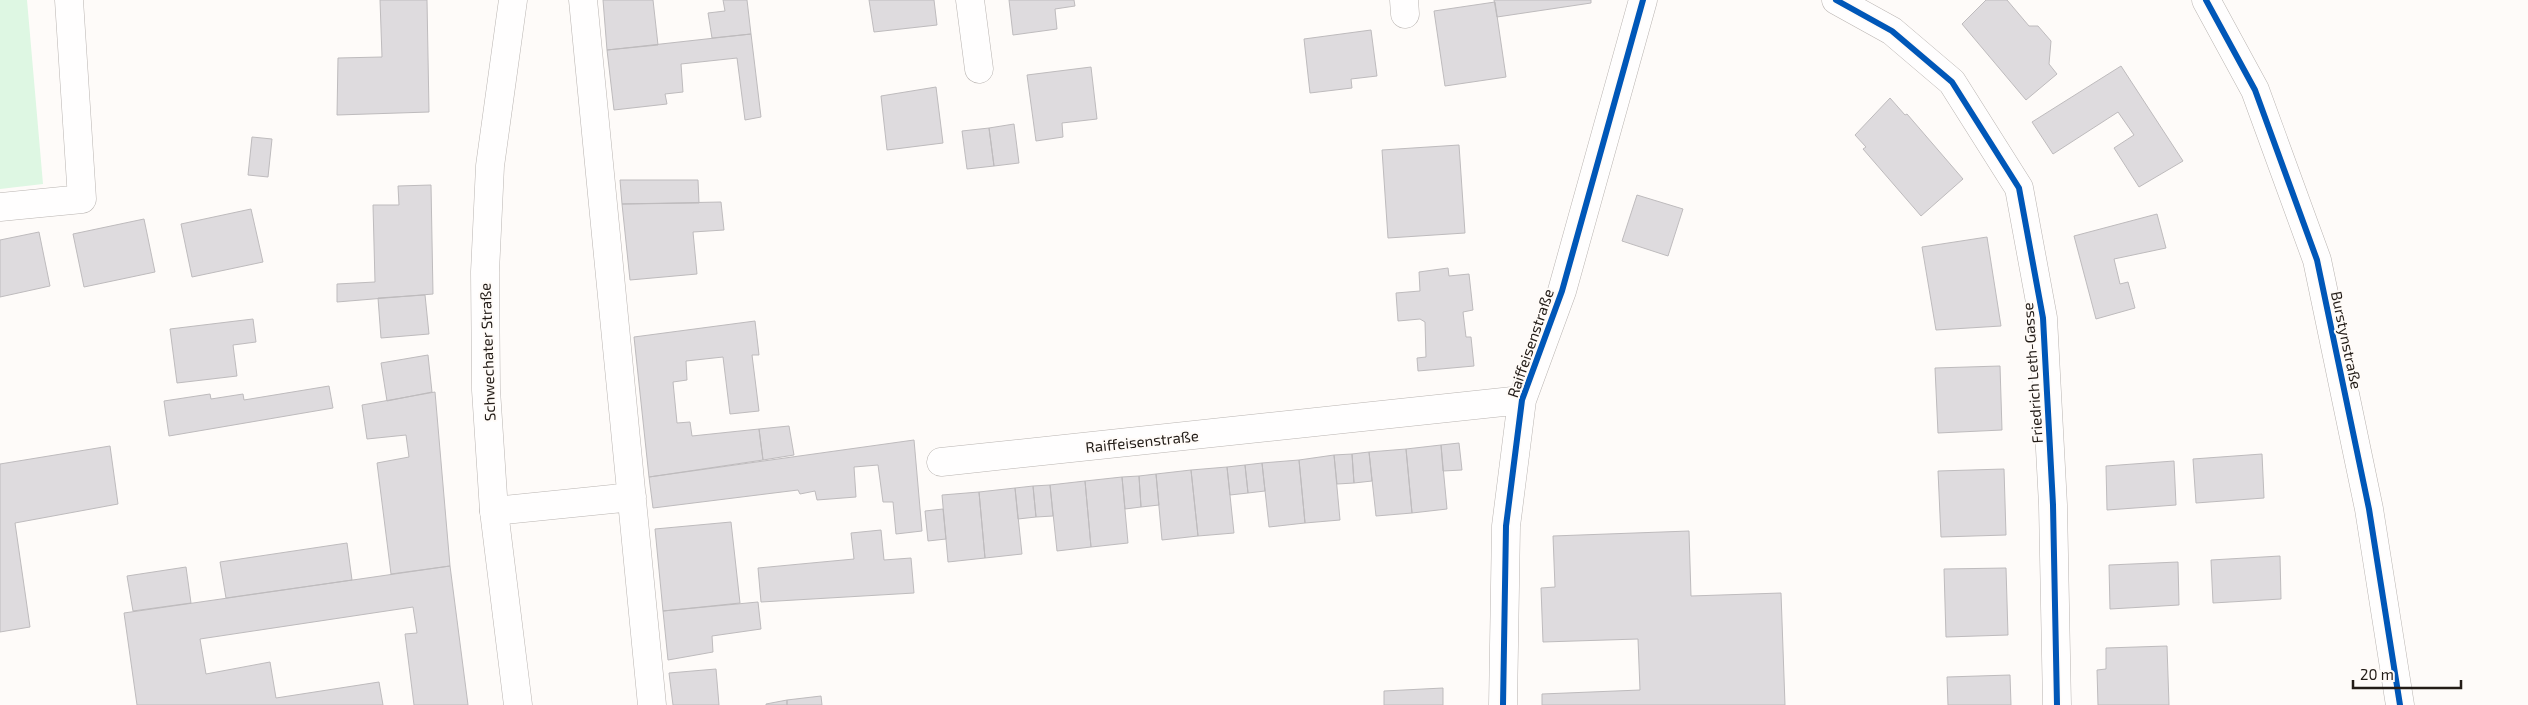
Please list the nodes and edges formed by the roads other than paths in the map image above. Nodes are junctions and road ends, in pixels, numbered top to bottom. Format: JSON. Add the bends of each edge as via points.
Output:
{"nodes":[{"id":1,"x":69,"y":0,"type":"edge"},
{"id":2,"x":513,"y":0,"type":"edge"},
{"id":3,"x":583,"y":0,"type":"edge"},
{"id":4,"x":970,"y":0,"type":"edge"},
{"id":5,"x":1643,"y":0,"type":"edge"},
{"id":6,"x":1836,"y":0,"type":"edge"},
{"id":7,"x":2206,"y":0,"type":"edge"},
{"id":8,"x":979,"y":69,"type":"dead end"},
{"id":9,"x":0,"y":207,"type":"edge"},
{"id":10,"x":1522,"y":400,"type":"junction"},
{"id":11,"x":941,"y":462,"type":"dead end"},
{"id":12,"x":632,"y":497,"type":"junction"},
{"id":13,"x":494,"y":511,"type":"junction"},
{"id":14,"x":518,"y":705,"type":"edge"},
{"id":15,"x":652,"y":705,"type":"edge"},
{"id":16,"x":1503,"y":705,"type":"edge"},
{"id":17,"x":2057,"y":705,"type":"edge"},
{"id":18,"x":2400,"y":705,"type":"edge"}],
"edges":[{"from":1,"to":9,"type":"street","via":[[82,199]]},
{"from":2,"to":13,"type":"street","name":"Schwechater Straße","via":[[490,166],[484,272],[486,390]]},
{"from":3,"to":12,"type":"street"},
{"from":4,"to":8,"type":"street"},
{"from":5,"to":10,"type":"street","name":"Raiffeisenstraße","via":[[1562,291]]},
{"from":6,"to":17,"type":"street","name":"Friedrich Leth-Gasse","via":[[1892,31],[1952,82],[2019,188],[2043,318],[2053,505]]},
{"from":7,"to":18,"type":"street","name":"Burstynstraße","via":[[2256,90],[2317,260],[2369,509]]},
{"from":10,"to":11,"type":"street","name":"Raiffeisenstraße"},
{"from":10,"to":16,"type":"street","name":"Raiffeisenstraße","via":[[1506,526]]},
{"from":12,"to":13,"type":"street"},
{"from":12,"to":15,"type":"street"},
{"from":13,"to":14,"type":"street","name":"Schwechater Straße"}]}
